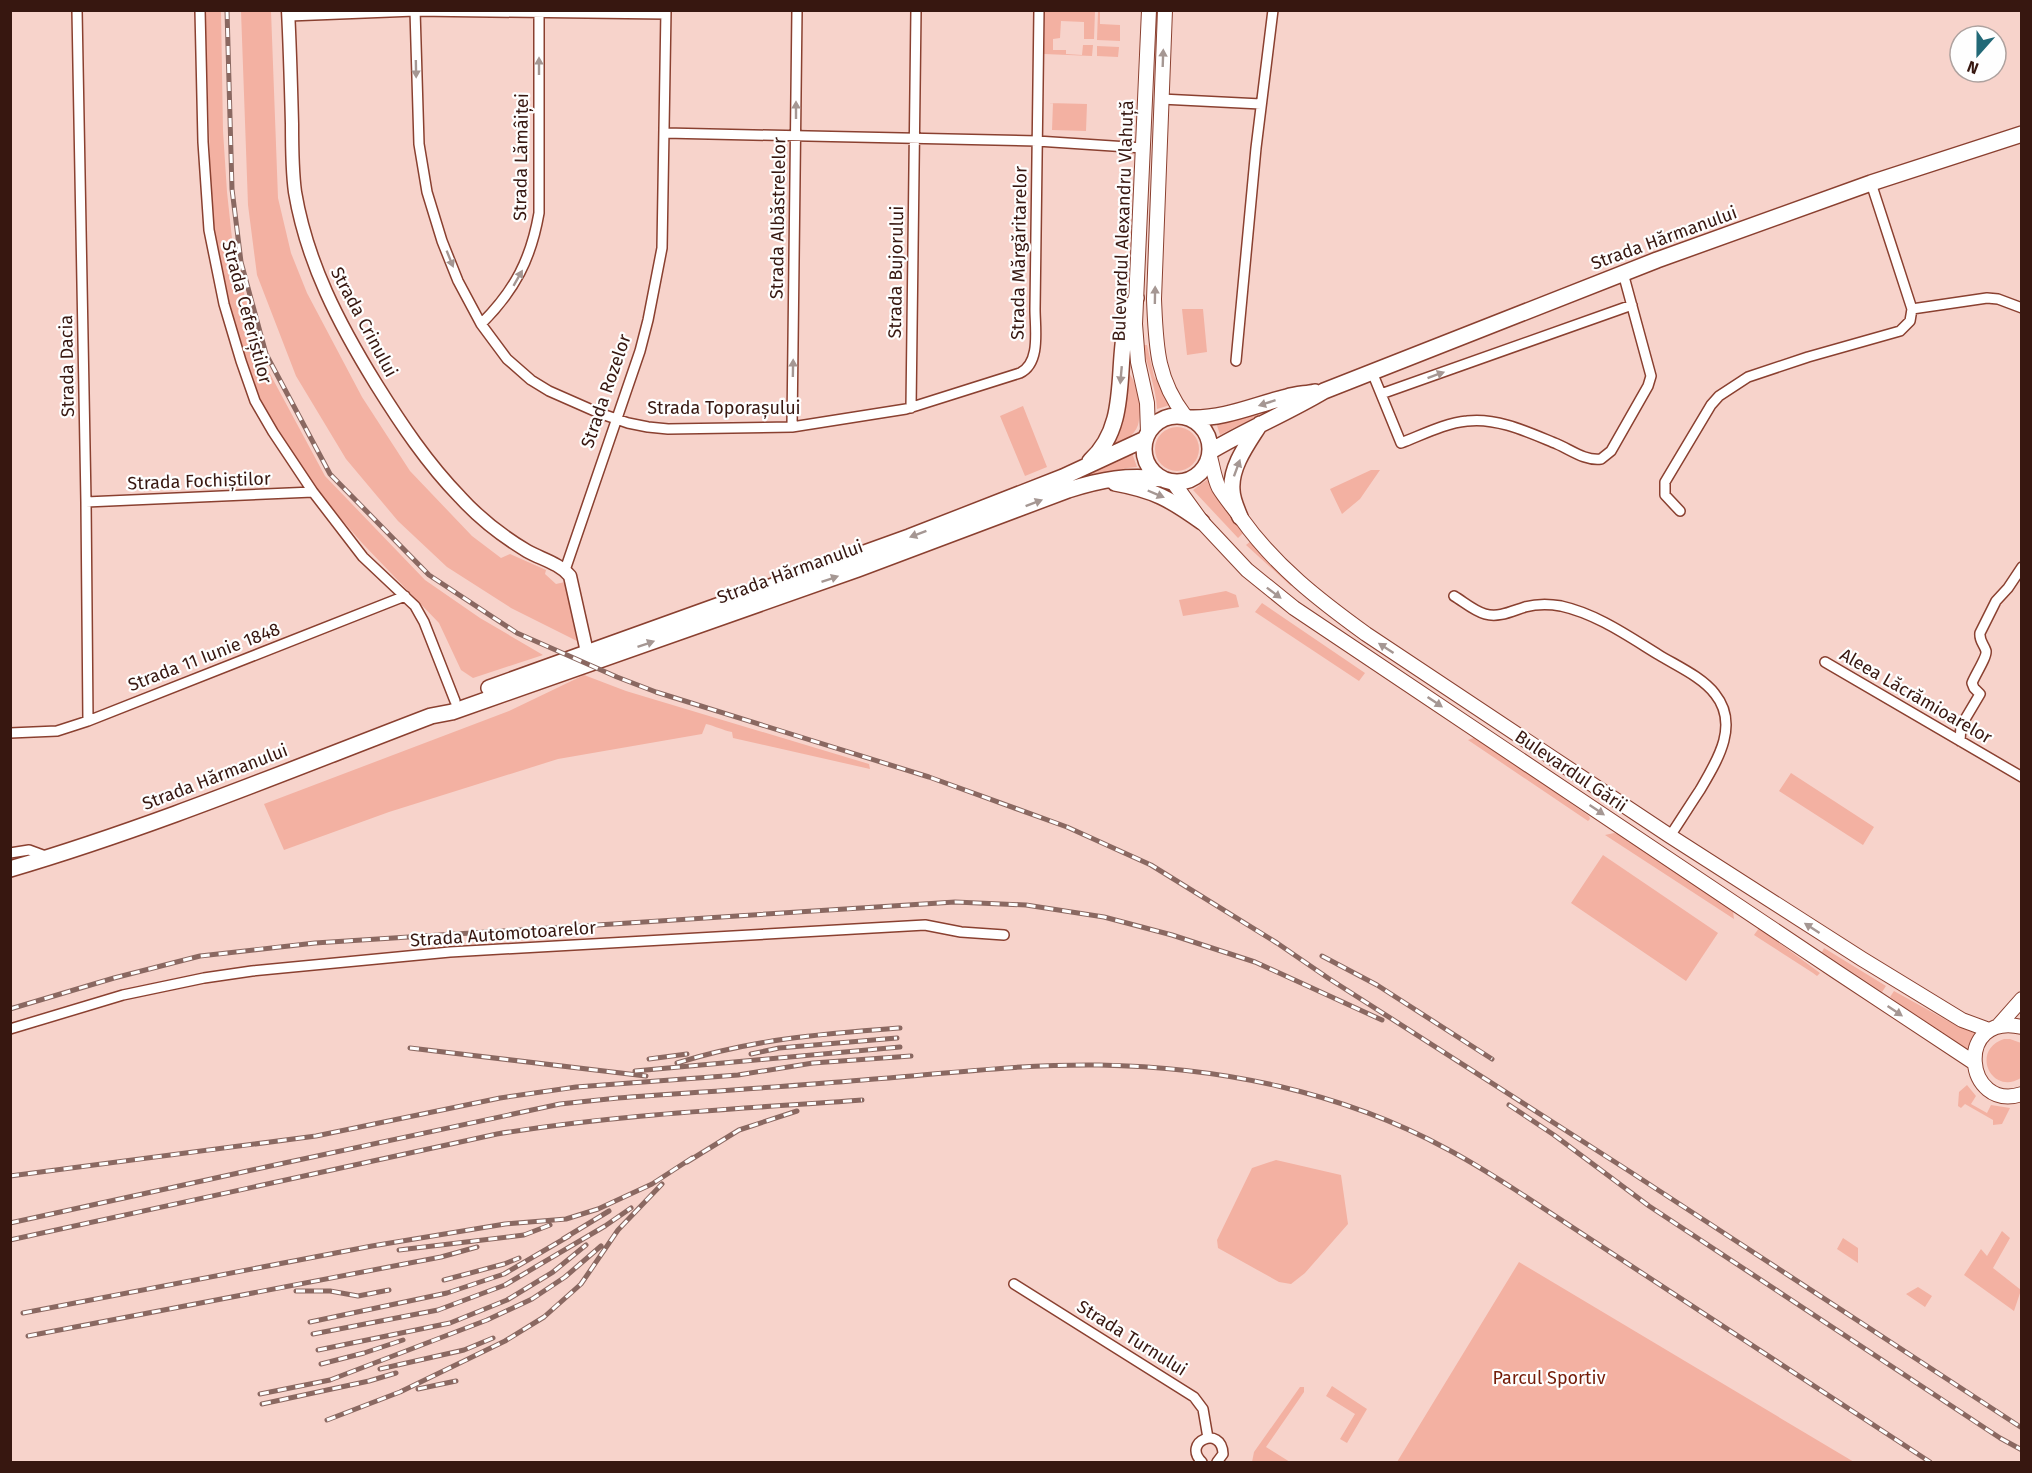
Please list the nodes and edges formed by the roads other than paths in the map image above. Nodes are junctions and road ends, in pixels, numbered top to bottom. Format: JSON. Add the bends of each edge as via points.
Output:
{"nodes":[{"id":1,"x":77,"y":10,"type":"edge"},
{"id":2,"x":200,"y":10,"type":"edge"},
{"id":3,"x":796,"y":10,"type":"edge"},
{"id":4,"x":916,"y":10,"type":"edge"},
{"id":5,"x":1039,"y":10,"type":"edge"},
{"id":6,"x":1149,"y":10,"type":"edge"},
{"id":7,"x":1165,"y":10,"type":"edge"},
{"id":8,"x":1273,"y":10,"type":"edge"},
{"id":9,"x":415,"y":11,"type":"edge"},
{"id":10,"x":539,"y":12,"type":"edge"},
{"id":11,"x":666,"y":12,"type":"edge"},
{"id":12,"x":289,"y":13,"type":"edge"},
{"id":13,"x":1161,"y":99,"type":"junction"},
{"id":14,"x":1261,"y":104,"type":"junction"},
{"id":15,"x":665,"y":133,"type":"junction"},
{"id":16,"x":2022,"y":134,"type":"edge"},
{"id":17,"x":796,"y":135,"type":"junction"},
{"id":18,"x":914,"y":137,"type":"junction"},
{"id":19,"x":1037,"y":141,"type":"junction"},
{"id":20,"x":1143,"y":148,"type":"junction"},
{"id":21,"x":1871,"y":183,"type":"junction"},
{"id":22,"x":1623,"y":273,"type":"junction"},
{"id":23,"x":1136,"y":298,"type":"junction"},
{"id":24,"x":1632,"y":305,"type":"junction"},
{"id":25,"x":2022,"y":308,"type":"edge"},
{"id":26,"x":1912,"y":309,"type":"junction"},
{"id":27,"x":481,"y":324,"type":"junction"},
{"id":28,"x":1236,"y":361,"type":"dead end"},
{"id":29,"x":1030,"y":366,"type":"joint"},
{"id":30,"x":1372,"y":372,"type":"junction"},
{"id":31,"x":1324,"y":391,"type":"junction"},
{"id":32,"x":1381,"y":394,"type":"junction"},
{"id":33,"x":911,"y":408,"type":"junction"},
{"id":34,"x":1188,"y":417,"type":"junction"},
{"id":35,"x":617,"y":420,"type":"junction"},
{"id":36,"x":1260,"y":424,"type":"junction"},
{"id":37,"x":792,"y":427,"type":"junction"},
{"id":38,"x":1147,"y":435,"type":"junction"},
{"id":39,"x":1210,"y":454,"type":"junction"},
{"id":40,"x":1077,"y":471,"type":"junction"},
{"id":41,"x":1168,"y":480,"type":"junction"},
{"id":42,"x":1103,"y":481,"type":"junction"},
{"id":43,"x":313,"y":492,"type":"junction"},
{"id":44,"x":86,"y":502,"type":"junction"},
{"id":45,"x":1680,"y":511,"type":"dead end"},
{"id":46,"x":1240,"y":518,"type":"junction"},
{"id":47,"x":1202,"y":522,"type":"junction"},
{"id":48,"x":2022,"y":567,"type":"edge"},
{"id":49,"x":565,"y":570,"type":"junction"},
{"id":50,"x":405,"y":596,"type":"junction"},
{"id":51,"x":1454,"y":596,"type":"dead end"},
{"id":52,"x":587,"y":652,"type":"junction"},
{"id":53,"x":1825,"y":662,"type":"dead end"},
{"id":54,"x":455,"y":701,"type":"junction"},
{"id":55,"x":431,"y":716,"type":"junction"},
{"id":56,"x":88,"y":721,"type":"junction"},
{"id":57,"x":10,"y":733,"type":"edge"},
{"id":58,"x":1960,"y":741,"type":"junction"},
{"id":59,"x":2022,"y":777,"type":"edge"},
{"id":60,"x":1670,"y":836,"type":"junction"},
{"id":61,"x":10,"y":853,"type":"edge"},
{"id":62,"x":50,"y":858,"type":"junction"},
{"id":63,"x":10,"y":869,"type":"edge"},
{"id":64,"x":1004,"y":935,"type":"dead end"},
{"id":65,"x":2022,"y":999,"type":"edge"},
{"id":66,"x":1994,"y":1027,"type":"junction"},
{"id":67,"x":2022,"y":1027,"type":"edge"},
{"id":68,"x":10,"y":1029,"type":"edge"},
{"id":69,"x":1973,"y":1062,"type":"junction"},
{"id":70,"x":2022,"y":1094,"type":"edge"},
{"id":71,"x":1014,"y":1284,"type":"dead end"},
{"id":72,"x":1208,"y":1438,"type":"junction"},
{"id":73,"x":1223,"y":1461,"type":"edge"},
{"id":74,"x":1199,"y":1462,"type":"edge"}],
"edges":[{"from":1,"to":44,"type":"street","name":"Strada Dacia"},
{"from":2,"to":43,"type":"street","name":"Strada Ceferiștilor","via":[[208,230],[224,304],[255,401]]},
{"from":17,"to":3,"type":"street","name":"Strada Albăstrelelor","one_way":true},
{"from":4,"to":18,"type":"street","name":"Strada Bujorului"},
{"from":5,"to":19,"type":"street","name":"Strada Mărgăritarelor"},
{"from":6,"to":20,"type":"main road","name":"Bulevardul Alexandru Vlahuță"},
{"from":13,"to":7,"type":"main road","name":"Bulevardul Alexandru Vlahuță","one_way":true},
{"from":8,"to":14,"type":"street"},
{"from":9,"to":10,"type":"street"},
{"from":9,"to":12,"type":"street"},
{"from":9,"to":27,"type":"street","name":"Strada Toporașului","one_way":true,"via":[[419,144],[427,192],[458,281]]},
{"from":10,"to":11,"type":"street"},
{"from":27,"to":10,"type":"street","name":"Strada Lămâiței","one_way":true,"via":[[515,283],[535,237],[539,213]]},
{"from":11,"to":15,"type":"street","name":"Strada Rozelor"},
{"from":12,"to":49,"type":"street","name":"Strada Crinului","via":[[295,191],[310,254],[330,302],[394,413],[436,472],[502,535]]},
{"from":13,"to":14,"type":"street"},
{"from":34,"to":13,"type":"main road","name":"Bulevardul Alexandru Vlahuță","one_way":true,"via":[[1176,404],[1167,384],[1156,345]]},
{"from":14,"to":28,"type":"street"},
{"from":15,"to":17,"type":"street"},
{"from":15,"to":35,"type":"street","name":"Strada Rozelor","via":[[660,257],[640,351]]},
{"from":16,"to":21,"type":"main road","name":"Strada Hărmanului"},
{"from":17,"to":18,"type":"street"},
{"from":37,"to":17,"type":"street","name":"Strada Albăstrelelor","one_way":true},
{"from":18,"to":19,"type":"street","name":"Strada Mărgăritarelor"},
{"from":18,"to":33,"type":"street","name":"Strada Bujorului"},
{"from":19,"to":20,"type":"street","name":"Strada Mărgăritarelor"},
{"from":19,"to":29,"type":"street","name":"Strada Mărgăritarelor","via":[[1034,354]]},
{"from":20,"to":23,"type":"main road","name":"Bulevardul Alexandru Vlahuță"},
{"from":21,"to":22,"type":"main road","name":"Strada Hărmanului"},
{"from":21,"to":26,"type":"street"},
{"from":22,"to":24,"type":"street"},
{"from":22,"to":30,"type":"main road","name":"Strada Hărmanului"},
{"from":23,"to":38,"type":"main road","name":"Bulevardul Alexandru Vlahuță","via":[[1138,362],[1147,403]]},
{"from":23,"to":40,"type":"main road","one_way":true,"via":[[1126,323],[1117,413],[1111,434],[1098,454]]},
{"from":32,"to":24,"type":"street","one_way":true},
{"from":24,"to":32,"type":"street","via":[[1650,380],[1611,452],[1601,459],[1586,458],[1523,432],[1477,420],[1456,423],[1401,443]]},
{"from":25,"to":26,"type":"street","via":[[1988,297]]},
{"from":26,"to":45,"type":"street","via":[[1910,321],[1900,331],[1748,377],[1726,391],[1711,405],[1665,482],[1665,495]]},
{"from":27,"to":35,"type":"street","name":"Strada Toporașului","via":[[507,359],[531,380]]},
{"from":29,"to":33,"type":"street","name":"Strada Toporașului","via":[[1020,373]]},
{"from":30,"to":31,"type":"main road","name":"Strada Hărmanului"},
{"from":30,"to":32,"type":"street"},
{"from":31,"to":34,"type":"main road","name":"Strada Hărmanului","one_way":true,"via":[[1287,397],[1235,414]]},
{"from":31,"to":36,"type":"main road","name":"Strada Hărmanului"},
{"from":33,"to":37,"type":"street","name":"Strada Toporașului"},
{"from":34,"to":38,"type":"main road","via":[[1164,418]]},
{"from":34,"to":39,"type":"main road","via":[[1207,433]]},
{"from":35,"to":37,"type":"street","name":"Strada Toporașului","via":[[668,429]]},
{"from":35,"to":49,"type":"street","name":"Strada Rozelor"},
{"from":36,"to":39,"type":"main road","name":"Strada Hărmanului"},
{"from":46,"to":36,"type":"main road","one_way":true,"via":[[1232,491],[1233,478]]},
{"from":38,"to":40,"type":"main road","name":"Strada Hărmanului"},
{"from":38,"to":41,"type":"main road","via":[[1145,458],[1155,474]]},
{"from":39,"to":41,"type":"main road","via":[[1208,464],[1198,475],[1185,481]]},
{"from":39,"to":46,"type":"main road","name":"Bulevardul Gării","via":[[1220,489]]},
{"from":40,"to":52,"type":"main road","name":"Strada Hărmanului","one_way":true,"via":[[909,537]]},
{"from":41,"to":42,"type":"main road","name":"Strada Hărmanului","via":[[1126,476]]},
{"from":41,"to":47,"type":"main road","name":"Bulevardul Gării"},
{"from":42,"to":47,"type":"main road","one_way":true,"via":[[1153,492]]},
{"from":55,"to":42,"type":"main road","name":"Strada Hărmanului","one_way":true,"via":[[858,569],[1068,490]]},
{"from":43,"to":44,"type":"street","name":"Strada Fochiștilor"},
{"from":43,"to":50,"type":"street","name":"Strada Ceferiștilor","via":[[363,557]]},
{"from":44,"to":56,"type":"street","name":"Strada Dacia"},
{"from":60,"to":46,"type":"main road","name":"Bulevardul Gării","one_way":true,"via":[[1329,608],[1270,555]]},
{"from":47,"to":69,"type":"main road","name":"Bulevardul Gării","one_way":true,"via":[[1258,581],[1294,608]]},
{"from":48,"to":58,"type":"street","via":[[1996,601],[1980,633],[1986,655],[1972,683],[1980,694],[1960,726]]},
{"from":49,"to":52,"type":"street","via":[[570,576]]},
{"from":50,"to":54,"type":"street","name":"Strada Ceferiștilor","via":[[424,622]]},
{"from":50,"to":56,"type":"street","name":"Strada 11 Iunie 1848"},
{"from":51,"to":60,"type":"street","via":[[1486,614],[1501,615],[1540,605],[1590,615],[1693,676],[1714,693],[1722,705],[1726,730],[1719,759]]},
{"from":52,"to":54,"type":"main road","name":"Strada Hărmanului"},
{"from":53,"to":58,"type":"street","name":"Aleea Lăcrămioarelor"},
{"from":54,"to":55,"type":"main road","name":"Strada Hărmanului"},
{"from":55,"to":62,"type":"main road","name":"Strada Hărmanului"},
{"from":56,"to":57,"type":"street","name":"Strada 11 Iunie 1848","via":[[57,731]]},
{"from":58,"to":59,"type":"street","name":"Aleea Lăcrămioarelor"},
{"from":66,"to":60,"type":"main road","name":"Bulevardul Gării","one_way":true,"via":[[1962,1020]]},
{"from":61,"to":62,"type":"street","via":[[29,850]]},
{"from":62,"to":63,"type":"main road","name":"Strada Hărmanului"},
{"from":64,"to":68,"type":"street","name":"Strada Automotoarelor","via":[[925,925],[392,958],[204,978],[123,995]]},
{"from":65,"to":66,"type":"main road"},
{"from":66,"to":67,"type":"main road","name":"Bulevardul Gării"},
{"from":66,"to":69,"type":"main road","via":[[1977,1044]]},
{"from":69,"to":70,"type":"main road","via":[[1986,1088],[2004,1096]]},
{"from":71,"to":72,"type":"street","name":"Strada Turnului","via":[[1194,1397],[1203,1409]]},
{"from":72,"to":73,"type":"street","via":[[1220,1442]]},
{"from":72,"to":74,"type":"street","via":[[1197,1446]]}]}
